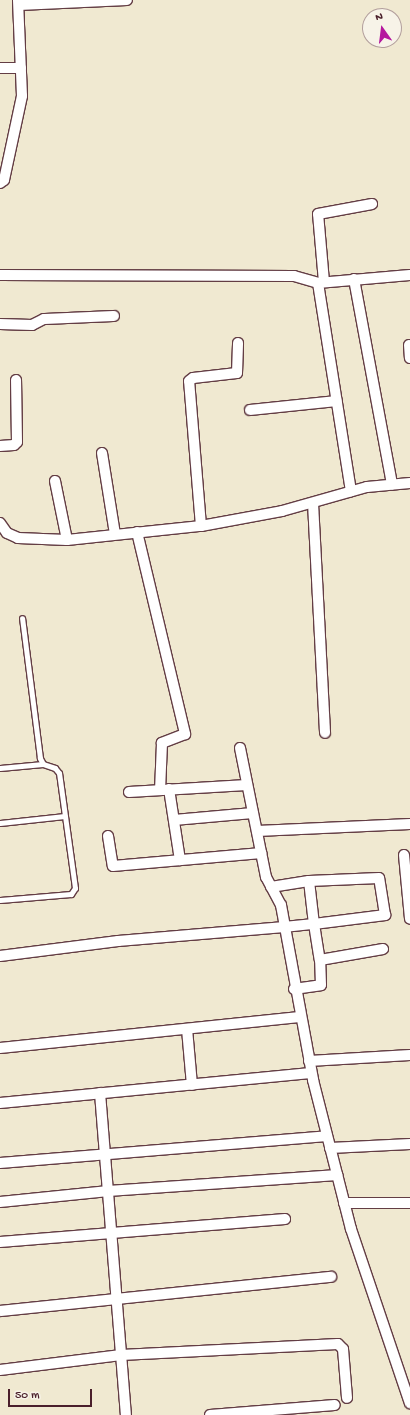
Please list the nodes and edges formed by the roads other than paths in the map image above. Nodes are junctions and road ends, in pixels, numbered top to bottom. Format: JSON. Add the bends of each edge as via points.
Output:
{"nodes":[{"id":1,"x":127,"y":0,"type":"edge"},
{"id":2,"x":18,"y":3,"type":"edge"},
{"id":3,"x":0,"y":68,"type":"edge"},
{"id":4,"x":21,"y":68,"type":"junction"},
{"id":5,"x":0,"y":183,"type":"edge"},
{"id":6,"x":372,"y":204,"type":"dead end"},
{"id":7,"x":0,"y":275,"type":"edge"},
{"id":8,"x":410,"y":275,"type":"edge"},
{"id":9,"x":354,"y":279,"type":"junction"},
{"id":10,"x":321,"y":283,"type":"junction"},
{"id":11,"x":114,"y":316,"type":"dead end"},
{"id":12,"x":0,"y":324,"type":"edge"},
{"id":13,"x":238,"y":343,"type":"dead end"},
{"id":14,"x":409,"y":345,"type":"dead end"},
{"id":15,"x":410,"y":358,"type":"edge"},
{"id":16,"x":16,"y":380,"type":"dead end"},
{"id":17,"x":337,"y":401,"type":"junction"},
{"id":18,"x":250,"y":410,"type":"dead end"},
{"id":19,"x":0,"y":446,"type":"edge"},
{"id":20,"x":102,"y":453,"type":"dead end"},
{"id":21,"x":55,"y":481,"type":"dead end"},
{"id":22,"x":410,"y":483,"type":"edge"},
{"id":23,"x":392,"y":484,"type":"junction"},
{"id":24,"x":351,"y":491,"type":"junction"},
{"id":25,"x":313,"y":503,"type":"junction"},
{"id":26,"x":0,"y":525,"type":"edge"},
{"id":27,"x":201,"y":526,"type":"junction"},
{"id":28,"x":138,"y":532,"type":"junction"},
{"id":29,"x":115,"y":534,"type":"junction"},
{"id":30,"x":67,"y":540,"type":"junction"},
{"id":31,"x":22,"y":618,"type":"dead end"},
{"id":32,"x":325,"y":733,"type":"dead end"},
{"id":33,"x":240,"y":748,"type":"dead end"},
{"id":34,"x":43,"y":764,"type":"junction"},
{"id":35,"x":0,"y":768,"type":"edge"},
{"id":36,"x":247,"y":785,"type":"junction"},
{"id":37,"x":165,"y":790,"type":"junction"},
{"id":38,"x":129,"y":792,"type":"dead end"},
{"id":39,"x":253,"y":813,"type":"junction"},
{"id":40,"x":65,"y":816,"type":"junction"},
{"id":41,"x":174,"y":820,"type":"junction"},
{"id":42,"x":0,"y":823,"type":"edge"},
{"id":43,"x":410,"y":824,"type":"edge"},
{"id":44,"x":257,"y":831,"type":"junction"},
{"id":45,"x":108,"y":836,"type":"dead end"},
{"id":46,"x":261,"y":853,"type":"junction"},
{"id":47,"x":404,"y":855,"type":"dead end"},
{"id":48,"x":180,"y":860,"type":"junction"},
{"id":49,"x":309,"y":882,"type":"junction"},
{"id":50,"x":271,"y":887,"type":"junction"},
{"id":51,"x":0,"y":900,"type":"edge"},
{"id":52,"x":410,"y":920,"type":"edge"},
{"id":53,"x":314,"y":924,"type":"junction"},
{"id":54,"x":284,"y":927,"type":"junction"},
{"id":55,"x":383,"y":949,"type":"dead end"},
{"id":56,"x":0,"y":956,"type":"edge"},
{"id":57,"x":320,"y":960,"type":"junction"},
{"id":58,"x":294,"y":989,"type":"junction"},
{"id":59,"x":299,"y":1017,"type":"junction"},
{"id":60,"x":187,"y":1029,"type":"junction"},
{"id":61,"x":0,"y":1048,"type":"edge"},
{"id":62,"x":410,"y":1055,"type":"edge"},
{"id":63,"x":309,"y":1062,"type":"junction"},
{"id":64,"x":311,"y":1073,"type":"junction"},
{"id":65,"x":192,"y":1085,"type":"junction"},
{"id":66,"x":100,"y":1093,"type":"junction"},
{"id":67,"x":0,"y":1103,"type":"edge"},
{"id":68,"x":327,"y":1136,"type":"junction"},
{"id":69,"x":410,"y":1144,"type":"edge"},
{"id":70,"x":330,"y":1148,"type":"junction"},
{"id":71,"x":105,"y":1153,"type":"junction"},
{"id":72,"x":0,"y":1163,"type":"edge"},
{"id":73,"x":337,"y":1175,"type":"junction"},
{"id":74,"x":108,"y":1191,"type":"junction"},
{"id":75,"x":0,"y":1202,"type":"edge"},
{"id":76,"x":344,"y":1203,"type":"junction"},
{"id":77,"x":410,"y":1203,"type":"edge"},
{"id":78,"x":285,"y":1219,"type":"dead end"},
{"id":79,"x":113,"y":1234,"type":"junction"},
{"id":80,"x":0,"y":1242,"type":"edge"},
{"id":81,"x":332,"y":1277,"type":"dead end"},
{"id":82,"x":117,"y":1299,"type":"junction"},
{"id":83,"x":0,"y":1311,"type":"edge"},
{"id":84,"x":121,"y":1355,"type":"junction"},
{"id":85,"x":0,"y":1370,"type":"edge"},
{"id":86,"x":347,"y":1398,"type":"dead end"},
{"id":87,"x":410,"y":1403,"type":"edge"},
{"id":88,"x":335,"y":1405,"type":"dead end"},
{"id":89,"x":126,"y":1415,"type":"edge"},
{"id":90,"x":210,"y":1415,"type":"edge"}],
"edges":[{"from":1,"to":2,"type":"street"},
{"from":2,"to":4,"type":"street"},
{"from":3,"to":4,"type":"street"},
{"from":4,"to":5,"type":"street","via":[[21,101],[4,180]]},
{"from":6,"to":10,"type":"street","via":[[318,214]]},
{"from":7,"to":10,"type":"street","via":[[294,276]]},
{"from":8,"to":9,"type":"street"},
{"from":9,"to":10,"type":"street"},
{"from":9,"to":23,"type":"street"},
{"from":10,"to":17,"type":"street"},
{"from":11,"to":12,"type":"street","via":[[44,319],[32,325]]},
{"from":13,"to":27,"type":"street","via":[[236,373],[193,378],[189,381]]},
{"from":14,"to":15,"type":"street"},
{"from":16,"to":19,"type":"street","via":[[17,442],[14,445]]},
{"from":17,"to":18,"type":"street"},
{"from":17,"to":24,"type":"street"},
{"from":20,"to":29,"type":"street"},
{"from":21,"to":30,"type":"street"},
{"from":22,"to":23,"type":"street"},
{"from":23,"to":24,"type":"street","via":[[367,486]]},
{"from":24,"to":25,"type":"street"},
{"from":25,"to":27,"type":"street"},
{"from":25,"to":32,"type":"street"},
{"from":26,"to":30,"type":"street","via":[[18,538]]},
{"from":27,"to":28,"type":"street"},
{"from":28,"to":29,"type":"street"},
{"from":28,"to":37,"type":"street","via":[[186,734],[162,743]]},
{"from":29,"to":30,"type":"street"},
{"from":31,"to":34,"type":"lane","via":[[40,758]]},
{"from":33,"to":36,"type":"street"},
{"from":34,"to":35,"type":"lane"},
{"from":34,"to":40,"type":"lane","via":[[55,768],[59,773]]},
{"from":36,"to":37,"type":"street"},
{"from":36,"to":39,"type":"street"},
{"from":37,"to":38,"type":"street"},
{"from":37,"to":41,"type":"street"},
{"from":39,"to":41,"type":"street"},
{"from":39,"to":44,"type":"street"},
{"from":40,"to":42,"type":"lane"},
{"from":40,"to":51,"type":"lane","via":[[75,891],[71,894]]},
{"from":41,"to":48,"type":"street"},
{"from":43,"to":44,"type":"street"},
{"from":44,"to":46,"type":"street"},
{"from":45,"to":48,"type":"street","via":[[112,866]]},
{"from":46,"to":48,"type":"street"},
{"from":46,"to":50,"type":"street"},
{"from":47,"to":52,"type":"street"},
{"from":49,"to":50,"type":"street"},
{"from":49,"to":53,"type":"street"},
{"from":49,"to":53,"type":"street","via":[[379,878],[385,914]]},
{"from":50,"to":54,"type":"street","via":[[281,905]]},
{"from":53,"to":54,"type":"street"},
{"from":53,"to":57,"type":"street"},
{"from":54,"to":56,"type":"street","via":[[118,941]]},
{"from":54,"to":58,"type":"street"},
{"from":55,"to":57,"type":"street"},
{"from":57,"to":58,"type":"street","via":[[321,986]]},
{"from":58,"to":59,"type":"street"},
{"from":59,"to":60,"type":"street"},
{"from":59,"to":63,"type":"street"},
{"from":60,"to":61,"type":"street"},
{"from":60,"to":65,"type":"street"},
{"from":62,"to":63,"type":"street"},
{"from":63,"to":64,"type":"street"},
{"from":64,"to":65,"type":"street"},
{"from":64,"to":68,"type":"street"},
{"from":65,"to":66,"type":"street"},
{"from":66,"to":67,"type":"street"},
{"from":66,"to":71,"type":"street"},
{"from":68,"to":70,"type":"street"},
{"from":68,"to":71,"type":"street"},
{"from":69,"to":70,"type":"street"},
{"from":70,"to":73,"type":"street"},
{"from":71,"to":72,"type":"street"},
{"from":71,"to":74,"type":"street"},
{"from":73,"to":74,"type":"street"},
{"from":73,"to":76,"type":"street"},
{"from":74,"to":75,"type":"street"},
{"from":74,"to":79,"type":"street"},
{"from":76,"to":77,"type":"street"},
{"from":76,"to":87,"type":"street","via":[[381,1324]]},
{"from":78,"to":79,"type":"street"},
{"from":79,"to":80,"type":"street"},
{"from":79,"to":82,"type":"street"},
{"from":81,"to":82,"type":"street"},
{"from":82,"to":83,"type":"street"},
{"from":82,"to":84,"type":"street"},
{"from":84,"to":85,"type":"street"},
{"from":84,"to":86,"type":"street","via":[[338,1344],[343,1349]]},
{"from":84,"to":89,"type":"street"},
{"from":88,"to":90,"type":"street"}]}
